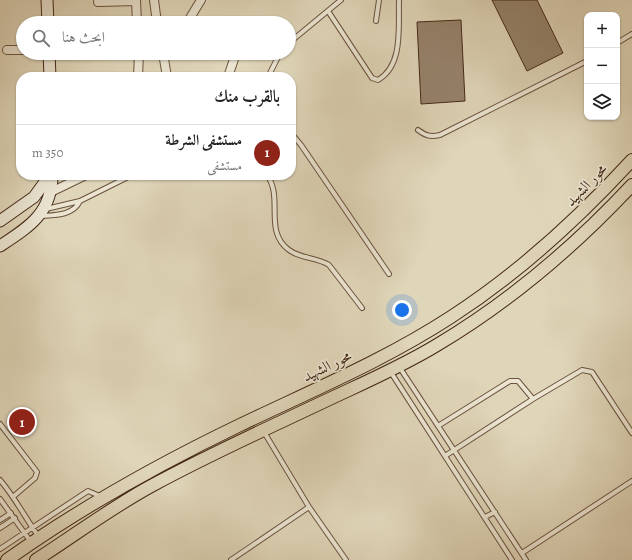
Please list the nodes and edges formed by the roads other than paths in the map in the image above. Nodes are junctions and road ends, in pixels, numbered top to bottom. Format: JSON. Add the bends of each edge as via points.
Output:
{"nodes":[{"id":1,"x":47,"y":0,"type":"edge"},
{"id":2,"x":154,"y":0,"type":"edge"},
{"id":3,"x":201,"y":0,"type":"edge"},
{"id":4,"x":340,"y":0,"type":"edge"},
{"id":5,"x":379,"y":0,"type":"edge"},
{"id":6,"x":399,"y":0,"type":"edge"},
{"id":7,"x":136,"y":1,"type":"edge"},
{"id":8,"x":98,"y":2,"type":"dead end"},
{"id":9,"x":328,"y":11,"type":"junction"},
{"id":10,"x":48,"y":16,"type":"edge"},
{"id":11,"x":137,"y":16,"type":"edge"},
{"id":12,"x":157,"y":16,"type":"edge"},
{"id":13,"x":192,"y":16,"type":"edge"},
{"id":14,"x":376,"y":21,"type":"dead end"},
{"id":15,"x":632,"y":34,"type":"edge"},
{"id":16,"x":296,"y":37,"type":"edge"},
{"id":17,"x":620,"y":41,"type":"edge"},
{"id":18,"x":7,"y":50,"type":"dead end"},
{"id":19,"x":16,"y":50,"type":"edge"},
{"id":20,"x":49,"y":60,"type":"edge"},
{"id":21,"x":139,"y":60,"type":"edge"},
{"id":22,"x":165,"y":60,"type":"edge"},
{"id":23,"x":234,"y":60,"type":"edge"},
{"id":24,"x":276,"y":60,"type":"edge"},
{"id":25,"x":584,"y":63,"type":"edge"},
{"id":26,"x":50,"y":72,"type":"edge"},
{"id":27,"x":138,"y":72,"type":"edge"},
{"id":28,"x":166,"y":72,"type":"edge"},
{"id":29,"x":230,"y":72,"type":"edge"},
{"id":30,"x":270,"y":72,"type":"edge"},
{"id":31,"x":418,"y":130,"type":"dead end"},
{"id":32,"x":296,"y":138,"type":"edge"},
{"id":33,"x":632,"y":160,"type":"edge"},
{"id":34,"x":47,"y":180,"type":"edge"},
{"id":35,"x":51,"y":180,"type":"edge"},
{"id":36,"x":76,"y":180,"type":"edge"},
{"id":37,"x":122,"y":180,"type":"edge"},
{"id":38,"x":269,"y":180,"type":"edge"},
{"id":39,"x":632,"y":185,"type":"edge"},
{"id":40,"x":52,"y":192,"type":"junction"},
{"id":41,"x":80,"y":201,"type":"junction"},
{"id":42,"x":25,"y":203,"type":"junction"},
{"id":43,"x":41,"y":213,"type":"junction"},
{"id":44,"x":0,"y":220,"type":"edge"},
{"id":45,"x":0,"y":246,"type":"edge"},
{"id":46,"x":389,"y":274,"type":"dead end"},
{"id":47,"x":362,"y":308,"type":"dead end"},
{"id":48,"x":394,"y":368,"type":"junction"},
{"id":49,"x":532,"y":398,"type":"junction"},
{"id":50,"x":0,"y":424,"type":"edge"},
{"id":51,"x":438,"y":426,"type":"junction"},
{"id":52,"x":263,"y":430,"type":"junction"},
{"id":53,"x":632,"y":433,"type":"edge"},
{"id":54,"x":453,"y":450,"type":"junction"},
{"id":55,"x":445,"y":456,"type":"junction"},
{"id":56,"x":0,"y":480,"type":"edge"},
{"id":57,"x":632,"y":481,"type":"edge"},
{"id":58,"x":14,"y":496,"type":"junction"},
{"id":59,"x":0,"y":499,"type":"edge"},
{"id":60,"x":309,"y":507,"type":"junction"},
{"id":61,"x":495,"y":512,"type":"junction"},
{"id":62,"x":11,"y":513,"type":"junction"},
{"id":63,"x":485,"y":517,"type":"junction"},
{"id":64,"x":15,"y":518,"type":"junction"},
{"id":65,"x":0,"y":520,"type":"edge"},
{"id":66,"x":0,"y":528,"type":"edge"},
{"id":67,"x":32,"y":535,"type":"junction"},
{"id":68,"x":0,"y":549,"type":"edge"},
{"id":69,"x":522,"y":553,"type":"junction"},
{"id":70,"x":6,"y":560,"type":"edge"},
{"id":71,"x":36,"y":560,"type":"edge"},
{"id":72,"x":231,"y":560,"type":"edge"},
{"id":73,"x":346,"y":560,"type":"edge"},
{"id":74,"x":512,"y":560,"type":"edge"},
{"id":75,"x":526,"y":560,"type":"edge"}],
"edges":[{"from":1,"to":10,"type":"main road"},
{"from":2,"to":12,"type":"street"},
{"from":3,"to":13,"type":"street"},
{"from":4,"to":9,"type":"lane"},
{"from":5,"to":14,"type":"lane"},
{"from":6,"to":9,"type":"lane","via":[[396,57],[388,72],[378,80],[372,78]]},
{"from":7,"to":8,"type":"street"},
{"from":7,"to":11,"type":"street"},
{"from":9,"to":16,"type":"lane"},
{"from":15,"to":17,"type":"lane"},
{"from":18,"to":19,"type":"street"},
{"from":20,"to":26,"type":"main road"},
{"from":21,"to":27,"type":"street"},
{"from":22,"to":28,"type":"street"},
{"from":23,"to":29,"type":"street"},
{"from":24,"to":30,"type":"lane"},
{"from":25,"to":31,"type":"lane","via":[[440,135],[432,137]]},
{"from":32,"to":46,"type":"lane"},
{"from":33,"to":67,"type":"main road","name":"محور الشهيد","via":[[596,199],[545,247],[451,318],[359,368],[168,461]]},
{"from":34,"to":42,"type":"main road","via":[[39,192]]},
{"from":35,"to":40,"type":"main road"},
{"from":36,"to":40,"type":"street"},
{"from":37,"to":41,"type":"lane"},
{"from":38,"to":47,"type":"lane","via":[[274,190],[274,226],[280,242],[299,256],[329,265]]},
{"from":39,"to":48,"type":"main road","name":"محور الشهيد","via":[[569,249],[514,294],[437,345]]},
{"from":40,"to":43,"type":"main road"},
{"from":41,"to":43,"type":"lane"},
{"from":41,"to":43,"type":"lane","via":[[66,213]]},
{"from":42,"to":43,"type":"main road","via":[[36,204]]},
{"from":42,"to":44,"type":"main road"},
{"from":43,"to":45,"type":"main road"},
{"from":48,"to":51,"type":"lane"},
{"from":48,"to":52,"type":"main road","name":"محور الشهيد"},
{"from":48,"to":55,"type":"lane"},
{"from":49,"to":51,"type":"lane","via":[[518,381],[510,381]]},
{"from":49,"to":53,"type":"lane","via":[[578,372],[587,370],[592,372]]},
{"from":49,"to":54,"type":"lane"},
{"from":50,"to":58,"type":"lane","via":[[37,472],[36,478]]},
{"from":51,"to":54,"type":"lane"},
{"from":52,"to":60,"type":"lane"},
{"from":52,"to":71,"type":"main road","name":"محور الشهيد","via":[[134,495]]},
{"from":54,"to":55,"type":"lane"},
{"from":54,"to":61,"type":"lane"},
{"from":55,"to":63,"type":"lane"},
{"from":56,"to":58,"type":"lane"},
{"from":57,"to":69,"type":"lane"},
{"from":58,"to":67,"type":"lane"},
{"from":59,"to":62,"type":"lane"},
{"from":60,"to":72,"type":"lane"},
{"from":60,"to":73,"type":"lane"},
{"from":61,"to":63,"type":"lane"},
{"from":61,"to":69,"type":"lane"},
{"from":62,"to":64,"type":"lane"},
{"from":62,"to":65,"type":"lane"},
{"from":63,"to":74,"type":"lane"},
{"from":64,"to":66,"type":"lane"},
{"from":64,"to":67,"type":"lane"},
{"from":67,"to":68,"type":"lane"},
{"from":67,"to":70,"type":"main road","name":"محور الشهيد"},
{"from":69,"to":75,"type":"lane"}]}
